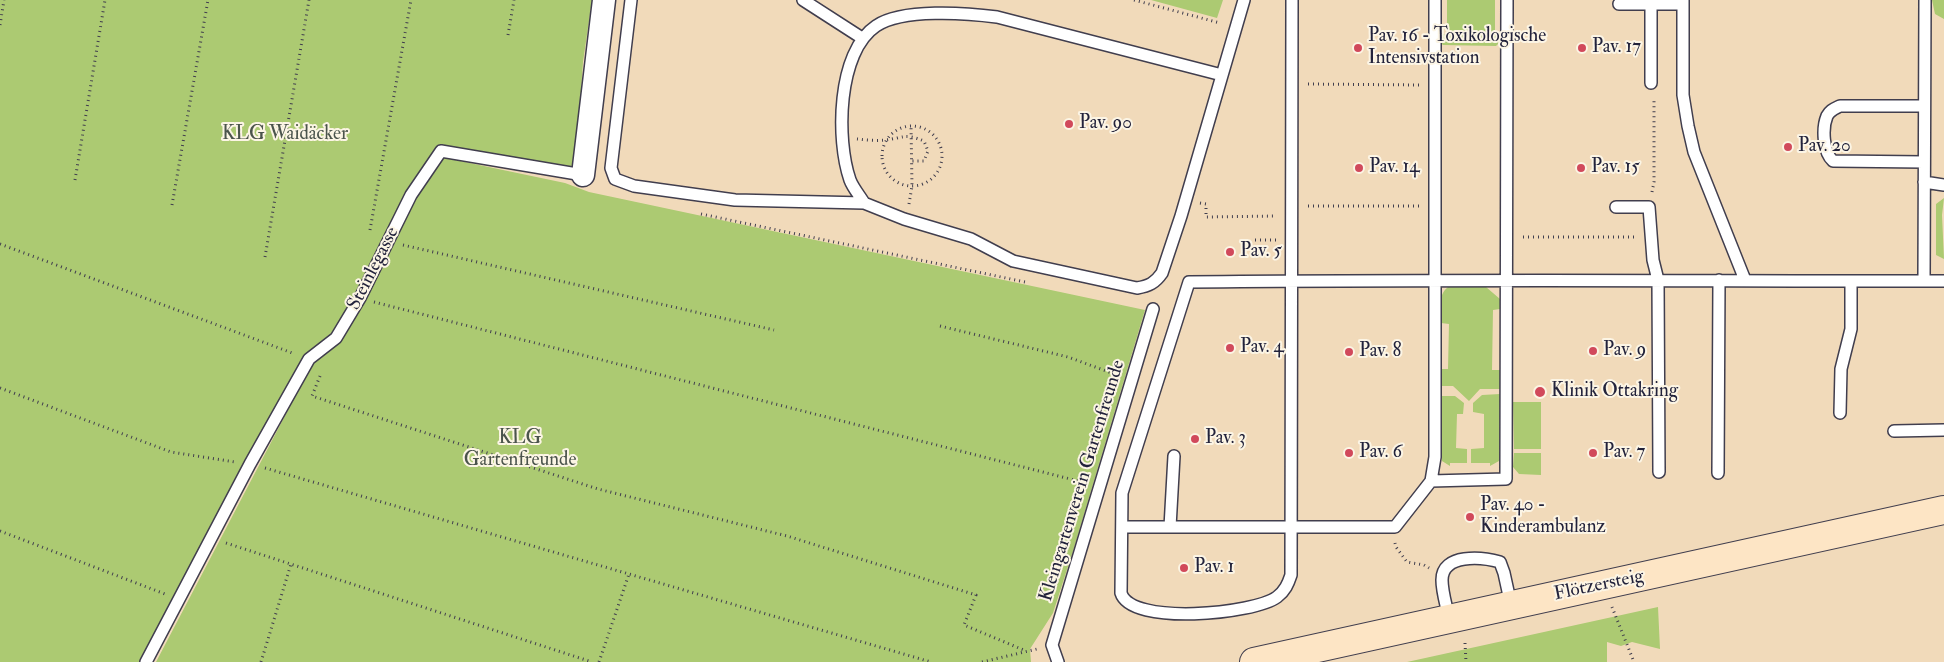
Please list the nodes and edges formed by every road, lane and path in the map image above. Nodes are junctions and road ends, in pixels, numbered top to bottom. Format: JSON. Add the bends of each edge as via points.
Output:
{"nodes":[{"id":1,"x":4,"y":0,"type":"edge"},
{"id":2,"x":105,"y":0,"type":"edge"},
{"id":3,"x":208,"y":0,"type":"edge"},
{"id":4,"x":309,"y":0,"type":"edge"},
{"id":5,"x":411,"y":0,"type":"edge"},
{"id":6,"x":514,"y":0,"type":"edge"},
{"id":7,"x":604,"y":0,"type":"edge"},
{"id":8,"x":631,"y":0,"type":"edge"},
{"id":9,"x":803,"y":0,"type":"edge"},
{"id":10,"x":1134,"y":0,"type":"edge"},
{"id":11,"x":1244,"y":0,"type":"edge"},
{"id":12,"x":1292,"y":0,"type":"edge"},
{"id":13,"x":1435,"y":0,"type":"edge"},
{"id":14,"x":1506,"y":0,"type":"edge"},
{"id":15,"x":1926,"y":0,"type":"edge"},
{"id":16,"x":1683,"y":2,"type":"edge"},
{"id":17,"x":1619,"y":4,"type":"dead end"},
{"id":18,"x":1651,"y":4,"type":"junction"},
{"id":19,"x":1220,"y":23,"type":"dead end"},
{"id":20,"x":0,"y":25,"type":"edge"},
{"id":21,"x":508,"y":35,"type":"dead end"},
{"id":22,"x":862,"y":38,"type":"junction"},
{"id":23,"x":1222,"y":75,"type":"junction"},
{"id":24,"x":1651,"y":83,"type":"joint"},
{"id":25,"x":1292,"y":84,"type":"junction"},
{"id":26,"x":1434,"y":85,"type":"junction"},
{"id":27,"x":1924,"y":106,"type":"junction"},
{"id":28,"x":911,"y":126,"type":"junction"},
{"id":29,"x":842,"y":136,"type":"junction"},
{"id":30,"x":912,"y":136,"type":"junction"},
{"id":31,"x":886,"y":140,"type":"junction"},
{"id":32,"x":912,"y":161,"type":"junction"},
{"id":33,"x":1924,"y":162,"type":"junction"},
{"id":34,"x":583,"y":175,"type":"joint"},
{"id":35,"x":75,"y":180,"type":"dead end"},
{"id":36,"x":1924,"y":182,"type":"junction"},
{"id":37,"x":912,"y":186,"type":"junction"},
{"id":38,"x":1944,"y":186,"type":"edge"},
{"id":39,"x":864,"y":203,"type":"junction"},
{"id":40,"x":172,"y":205,"type":"dead end"},
{"id":41,"x":1434,"y":206,"type":"junction"},
{"id":42,"x":1616,"y":206,"type":"dead end"},
{"id":43,"x":1649,"y":207,"type":"junction"},
{"id":44,"x":1292,"y":211,"type":"junction"},
{"id":45,"x":695,"y":212,"type":"dead end"},
{"id":46,"x":1206,"y":216,"type":"dead end"},
{"id":47,"x":370,"y":230,"type":"dead end"},
{"id":48,"x":1507,"y":237,"type":"junction"},
{"id":49,"x":1651,"y":237,"type":"junction"},
{"id":50,"x":388,"y":242,"type":"junction"},
{"id":51,"x":0,"y":244,"type":"edge"},
{"id":52,"x":265,"y":257,"type":"dead end"},
{"id":53,"x":1434,"y":280,"type":"junction"},
{"id":54,"x":1508,"y":280,"type":"junction"},
{"id":55,"x":1658,"y":280,"type":"junction"},
{"id":56,"x":1719,"y":280,"type":"junction"},
{"id":57,"x":1744,"y":280,"type":"junction"},
{"id":58,"x":1292,"y":281,"type":"junction"},
{"id":59,"x":1851,"y":281,"type":"junction"},
{"id":60,"x":1924,"y":281,"type":"junction"},
{"id":61,"x":1944,"y":281,"type":"edge"},
{"id":62,"x":1028,"y":283,"type":"dead end"},
{"id":63,"x":360,"y":298,"type":"junction"},
{"id":64,"x":1153,"y":309,"type":"dead end"},
{"id":65,"x":940,"y":326,"type":"dead end"},
{"id":66,"x":774,"y":330,"type":"dead end"},
{"id":67,"x":309,"y":359,"type":"junction"},
{"id":68,"x":322,"y":371,"type":"dead end"},
{"id":69,"x":1132,"y":381,"type":"junction"},
{"id":70,"x":0,"y":388,"type":"edge"},
{"id":71,"x":1840,"y":413,"type":"dead end"},
{"id":72,"x":1894,"y":430,"type":"dead end"},
{"id":73,"x":1944,"y":430,"type":"edge"},
{"id":74,"x":1174,"y":456,"type":"dead end"},
{"id":75,"x":250,"y":464,"type":"junction"},
{"id":76,"x":1659,"y":472,"type":"dead end"},
{"id":77,"x":1718,"y":473,"type":"dead end"},
{"id":78,"x":1431,"y":481,"type":"junction"},
{"id":79,"x":1101,"y":486,"type":"junction"},
{"id":80,"x":1944,"y":510,"type":"edge"},
{"id":81,"x":1122,"y":527,"type":"junction"},
{"id":82,"x":1170,"y":527,"type":"junction"},
{"id":83,"x":1291,"y":527,"type":"junction"},
{"id":84,"x":1395,"y":527,"type":"junction"},
{"id":85,"x":0,"y":531,"type":"edge"},
{"id":86,"x":210,"y":538,"type":"junction"},
{"id":87,"x":291,"y":564,"type":"junction"},
{"id":88,"x":628,"y":574,"type":"junction"},
{"id":89,"x":1442,"y":580,"type":"junction"},
{"id":90,"x":1603,"y":585,"type":"junction"},
{"id":91,"x":178,"y":599,"type":"junction"},
{"id":92,"x":1511,"y":605,"type":"junction"},
{"id":93,"x":1449,"y":619,"type":"junction"},
{"id":94,"x":1465,"y":643,"type":"dead end"},
{"id":95,"x":1052,"y":645,"type":"junction"},
{"id":96,"x":1026,"y":651,"type":"junction"},
{"id":97,"x":146,"y":662,"type":"edge"},
{"id":98,"x":261,"y":662,"type":"edge"},
{"id":99,"x":592,"y":662,"type":"edge"},
{"id":100,"x":599,"y":662,"type":"edge"},
{"id":101,"x":930,"y":662,"type":"edge"},
{"id":102,"x":982,"y":662,"type":"edge"},
{"id":103,"x":1058,"y":662,"type":"edge"},
{"id":104,"x":1254,"y":662,"type":"edge"},
{"id":105,"x":1466,"y":662,"type":"edge"},
{"id":106,"x":1634,"y":662,"type":"edge"}],
"edges":[{"from":1,"to":20,"type":"path"},
{"from":2,"to":35,"type":"path"},
{"from":3,"to":40,"type":"path"},
{"from":4,"to":52,"type":"path"},
{"from":5,"to":47,"type":"path"},
{"from":6,"to":21,"type":"path"},
{"from":7,"to":34,"type":"street","name":"Steinlegasse"},
{"from":8,"to":39,"type":"lane","via":[[611,168],[615,179],[634,186],[735,200]]},
{"from":9,"to":22,"type":"lane"},
{"from":10,"to":19,"type":"path"},
{"from":11,"to":23,"type":"lane"},
{"from":12,"to":25,"type":"lane"},
{"from":13,"to":26,"type":"lane"},
{"from":14,"to":48,"type":"lane"},
{"from":15,"to":27,"type":"lane"},
{"from":16,"to":18,"type":"lane"},
{"from":16,"to":57,"type":"lane","via":[[1683,95],[1688,126],[1694,152]]},
{"from":17,"to":18,"type":"lane"},
{"from":18,"to":24,"type":"lane"},
{"from":22,"to":23,"type":"lane","via":[[876,25],[893,19],[975,14]]},
{"from":22,"to":29,"type":"lane","via":[[852,58],[844,96]]},
{"from":23,"to":39,"type":"lane","via":[[1162,273],[1147,286],[1126,286],[1013,261],[971,239]]},
{"from":24,"to":43,"type":"path","via":[[1654,94],[1654,182]]},
{"from":25,"to":26,"type":"path"},
{"from":25,"to":44,"type":"lane"},
{"from":26,"to":41,"type":"lane"},
{"from":27,"to":33,"type":"lane"},
{"from":27,"to":33,"type":"lane","via":[[1840,106],[1832,109],[1825,124],[1826,151],[1833,161]]},
{"from":28,"to":30,"type":"path"},
{"from":28,"to":31,"type":"path","via":[[893,133]]},
{"from":28,"to":37,"type":"path","via":[[930,132],[937,139],[942,158],[934,176],[927,182]]},
{"from":29,"to":31,"type":"path"},
{"from":29,"to":39,"type":"lane","via":[[850,181]]},
{"from":30,"to":31,"type":"path"},
{"from":30,"to":32,"type":"path"},
{"from":30,"to":32,"type":"path","via":[[924,141],[928,151],[924,161]]},
{"from":31,"to":37,"type":"path","via":[[882,149],[884,169],[898,183]]},
{"from":32,"to":37,"type":"path"},
{"from":33,"to":36,"type":"lane"},
{"from":34,"to":50,"type":"lane","name":"Steinlegasse","via":[[440,151],[411,196]]},
{"from":36,"to":38,"type":"lane"},
{"from":36,"to":60,"type":"lane"},
{"from":41,"to":44,"type":"path"},
{"from":41,"to":53,"type":"lane"},
{"from":42,"to":43,"type":"lane"},
{"from":43,"to":49,"type":"lane"},
{"from":44,"to":46,"type":"path"},
{"from":44,"to":58,"type":"lane"},
{"from":45,"to":62,"type":"path"},
{"from":48,"to":49,"type":"path"},
{"from":48,"to":54,"type":"lane"},
{"from":49,"to":55,"type":"lane"},
{"from":50,"to":63,"type":"lane","name":"Steinlegasse"},
{"from":50,"to":66,"type":"path"},
{"from":51,"to":67,"type":"path"},
{"from":53,"to":54,"type":"lane"},
{"from":53,"to":58,"type":"lane"},
{"from":53,"to":78,"type":"lane","via":[[1435,457]]},
{"from":54,"to":55,"type":"lane"},
{"from":54,"to":78,"type":"lane","via":[[1506,479]]},
{"from":55,"to":56,"type":"lane"},
{"from":55,"to":76,"type":"lane"},
{"from":56,"to":57,"type":"lane"},
{"from":56,"to":77,"type":"lane"},
{"from":57,"to":59,"type":"lane"},
{"from":58,"to":81,"type":"lane","via":[[1189,282],[1122,493]]},
{"from":58,"to":83,"type":"lane"},
{"from":59,"to":60,"type":"lane"},
{"from":59,"to":71,"type":"lane","via":[[1851,329],[1841,369]]},
{"from":60,"to":61,"type":"lane"},
{"from":63,"to":67,"type":"lane","name":"Steinlegasse","via":[[336,338]]},
{"from":63,"to":79,"type":"path"},
{"from":64,"to":69,"type":"lane","name":"Kleingartenverein Gartenfreunde"},
{"from":65,"to":69,"type":"path","via":[[1068,357]]},
{"from":67,"to":75,"type":"lane","name":"Steinlegasse"},
{"from":68,"to":96,"type":"path","via":[[312,396],[598,488],[787,536],[976,595],[964,625]]},
{"from":69,"to":79,"type":"lane","name":"Kleingartenverein Gartenfreunde"},
{"from":70,"to":75,"type":"path","via":[[171,452]]},
{"from":72,"to":73,"type":"lane"},
{"from":74,"to":82,"type":"lane"},
{"from":75,"to":86,"type":"lane","name":"Steinlegasse"},
{"from":75,"to":88,"type":"path"},
{"from":78,"to":84,"type":"lane"},
{"from":79,"to":95,"type":"lane","name":"Kleingartenverein Gartenfreunde"},
{"from":80,"to":90,"type":"main road","name":"Flötzersteig"},
{"from":81,"to":82,"type":"lane"},
{"from":81,"to":83,"type":"lane","via":[[1123,599],[1146,610],[1166,613],[1247,608],[1276,598],[1291,575]]},
{"from":82,"to":83,"type":"lane"},
{"from":83,"to":84,"type":"lane"},
{"from":84,"to":89,"type":"path","via":[[1396,547],[1407,562],[1424,565]]},
{"from":85,"to":91,"type":"path"},
{"from":86,"to":87,"type":"path"},
{"from":86,"to":91,"type":"lane","name":"Steinlegasse"},
{"from":87,"to":98,"type":"path"},
{"from":87,"to":99,"type":"path"},
{"from":88,"to":100,"type":"path"},
{"from":88,"to":101,"type":"path"},
{"from":89,"to":92,"type":"lane","via":[[1445,568],[1452,562],[1480,558],[1500,562]]},
{"from":89,"to":93,"type":"lane"},
{"from":90,"to":92,"type":"main road","name":"Flötzersteig"},
{"from":90,"to":106,"type":"path"},
{"from":91,"to":97,"type":"lane","name":"Steinlegasse"},
{"from":92,"to":93,"type":"main road","name":"Flötzersteig"},
{"from":93,"to":104,"type":"main road","name":"Flötzersteig"},
{"from":94,"to":105,"type":"path"},
{"from":95,"to":96,"type":"path"},
{"from":95,"to":103,"type":"lane"},
{"from":96,"to":102,"type":"path"}]}
